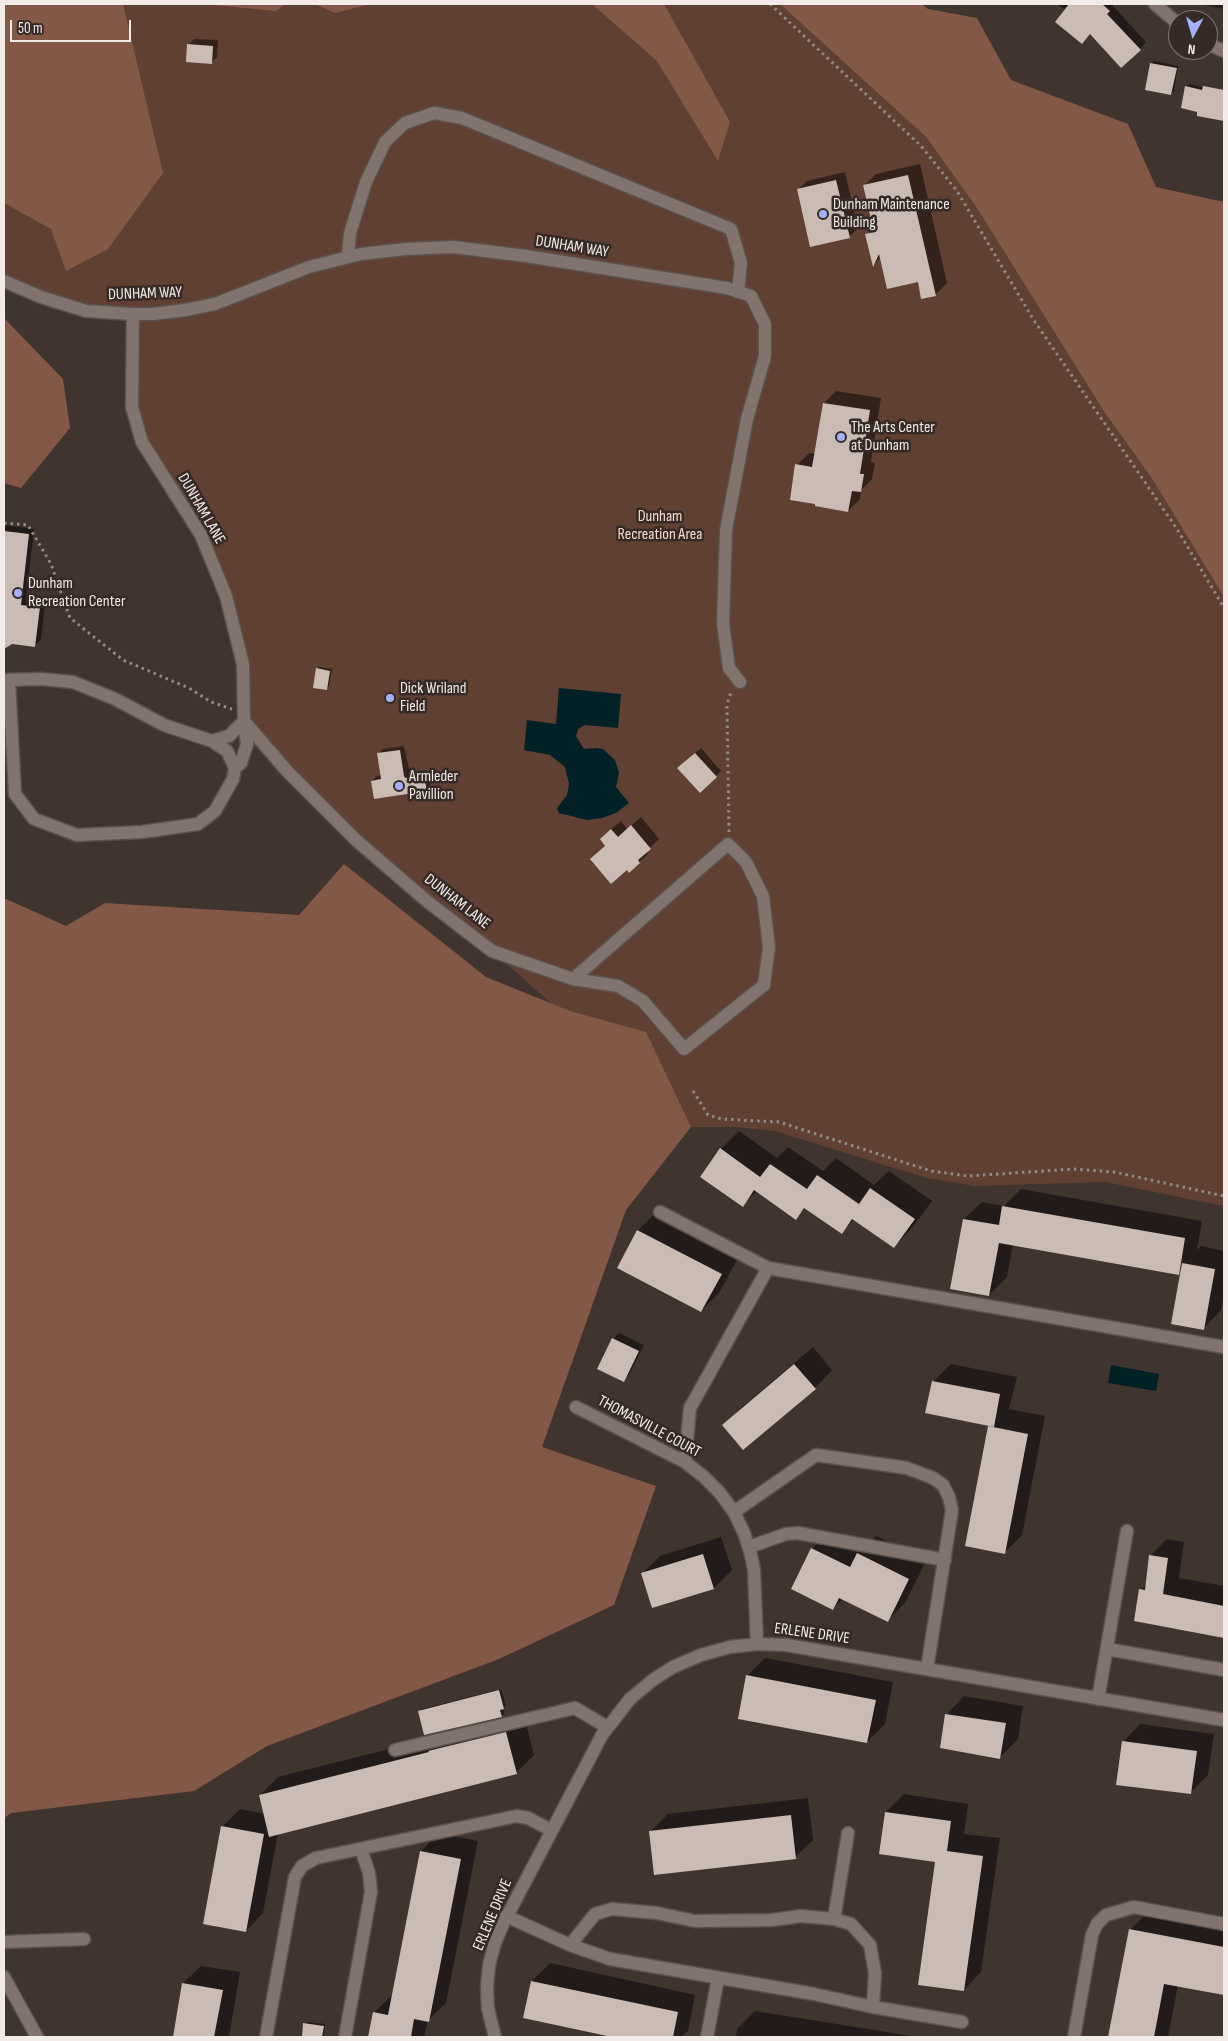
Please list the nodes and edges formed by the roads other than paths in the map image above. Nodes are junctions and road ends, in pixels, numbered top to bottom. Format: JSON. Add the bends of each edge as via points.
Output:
{"nodes":[{"id":1,"x":1155,"y":4,"type":"edge"},
{"id":2,"x":1168,"y":15,"type":"edge"},
{"id":3,"x":348,"y":257,"type":"junction"},
{"id":4,"x":4,"y":281,"type":"edge"},
{"id":5,"x":738,"y":292,"type":"junction"},
{"id":6,"x":133,"y":314,"type":"junction"},
{"id":7,"x":7,"y":680,"type":"edge"},
{"id":8,"x":740,"y":682,"type":"road end"},
{"id":9,"x":244,"y":721,"type":"junction"},
{"id":10,"x":212,"y":741,"type":"junction"},
{"id":11,"x":235,"y":768,"type":"junction"},
{"id":12,"x":573,"y":979,"type":"junction"},
{"id":13,"x":660,"y":1212,"type":"dead end"},
{"id":14,"x":768,"y":1268,"type":"junction"},
{"id":15,"x":1224,"y":1347,"type":"edge"},
{"id":16,"x":576,"y":1407,"type":"dead end"},
{"id":17,"x":685,"y":1462,"type":"junction"},
{"id":18,"x":734,"y":1512,"type":"junction"},
{"id":19,"x":1127,"y":1531,"type":"dead end"},
{"id":20,"x":749,"y":1547,"type":"junction"},
{"id":21,"x":945,"y":1560,"type":"junction"},
{"id":22,"x":757,"y":1644,"type":"junction"},
{"id":23,"x":1107,"y":1649,"type":"junction"},
{"id":24,"x":927,"y":1669,"type":"junction"},
{"id":25,"x":1224,"y":1670,"type":"edge"},
{"id":26,"x":1098,"y":1699,"type":"junction"},
{"id":27,"x":1224,"y":1720,"type":"edge"},
{"id":28,"x":607,"y":1727,"type":"junction"},
{"id":29,"x":395,"y":1750,"type":"dead end"},
{"id":30,"x":552,"y":1830,"type":"junction"},
{"id":31,"x":848,"y":1833,"type":"dead end"},
{"id":32,"x":361,"y":1849,"type":"junction"},
{"id":33,"x":506,"y":1916,"type":"junction"},
{"id":34,"x":834,"y":1919,"type":"junction"},
{"id":35,"x":1224,"y":1924,"type":"edge"},
{"id":36,"x":84,"y":1939,"type":"dead end"},
{"id":37,"x":4,"y":1942,"type":"edge"},
{"id":38,"x":570,"y":1944,"type":"junction"},
{"id":39,"x":4,"y":1976,"type":"edge"},
{"id":40,"x":718,"y":1978,"type":"junction"},
{"id":41,"x":873,"y":2007,"type":"junction"},
{"id":42,"x":962,"y":2022,"type":"dead end"},
{"id":43,"x":37,"y":2037,"type":"edge"},
{"id":44,"x":266,"y":2037,"type":"edge"},
{"id":45,"x":345,"y":2037,"type":"edge"},
{"id":46,"x":495,"y":2037,"type":"edge"},
{"id":47,"x":707,"y":2037,"type":"edge"},
{"id":48,"x":1074,"y":2037,"type":"edge"}],
"edges":[{"from":1,"to":2,"type":"street"},
{"from":3,"to":5,"type":"street","name":"DUNHAM WAY","via":[[405,249],[453,247]]},
{"from":3,"to":5,"type":"street","via":[[350,233],[366,182],[385,142],[405,123],[434,114],[462,118],[731,229],[741,263]]},
{"from":3,"to":6,"type":"street","name":"DUNHAM WAY","via":[[309,267],[215,304]]},
{"from":4,"to":6,"type":"street","name":"DUNHAM WAY","via":[[86,311]]},
{"from":5,"to":8,"type":"street","name":"DUNHAM WAY","via":[[751,296],[765,324],[765,356],[746,419],[726,530],[723,623],[729,668]]},
{"from":6,"to":9,"type":"street","name":"DUNHAM LANE","via":[[132,407],[142,442],[201,535],[226,596],[243,664]]},
{"from":7,"to":10,"type":"street","via":[[73,682],[115,699],[164,725]]},
{"from":7,"to":11,"type":"street","via":[[14,794],[34,819],[77,835],[142,832],[198,824],[215,811],[233,779]]},
{"from":9,"to":10,"type":"street","via":[[229,736]]},
{"from":9,"to":11,"type":"street","via":[[247,744],[241,763]]},
{"from":9,"to":12,"type":"street","name":"DUNHAM LANE","via":[[287,772],[356,840],[428,902],[492,951]]},
{"from":10,"to":11,"type":"street","via":[[227,751]]},
{"from":12,"to":12,"type":"street","name":"DUNHAM LANE","via":[[728,844],[746,862],[763,896],[769,947],[764,986],[684,1049],[644,1001],[618,986]]},
{"from":13,"to":14,"type":"street"},
{"from":14,"to":15,"type":"street"},
{"from":14,"to":17,"type":"street","via":[[690,1408]]},
{"from":16,"to":17,"type":"street","name":"THOMASVILLE COURT"},
{"from":17,"to":18,"type":"street","name":"THOMASVILLE COURT","via":[[720,1492]]},
{"from":18,"to":20,"type":"street","name":"THOMASVILLE COURT"},
{"from":18,"to":21,"type":"street","via":[[816,1456],[907,1468],[933,1478],[943,1485],[949,1497],[952,1510]]},
{"from":19,"to":23,"type":"street"},
{"from":20,"to":21,"type":"street","via":[[798,1533]]},
{"from":20,"to":22,"type":"street","name":"THOMASVILLE COURT","via":[[754,1570]]},
{"from":21,"to":24,"type":"street"},
{"from":22,"to":24,"type":"street","name":"ERLENE DRIVE","via":[[786,1645]]},
{"from":22,"to":28,"type":"street","name":"ERLENE DRIVE","via":[[730,1647],[673,1667],[630,1699]]},
{"from":23,"to":25,"type":"street"},
{"from":23,"to":26,"type":"street"},
{"from":24,"to":26,"type":"street","name":"ERLENE DRIVE"},
{"from":26,"to":27,"type":"street","name":"ERLENE DRIVE"},
{"from":28,"to":29,"type":"street","via":[[575,1708]]},
{"from":28,"to":30,"type":"street","name":"ERLENE DRIVE"},
{"from":30,"to":32,"type":"street","via":[[517,1816]]},
{"from":30,"to":33,"type":"street","name":"ERLENE DRIVE"},
{"from":31,"to":34,"type":"street"},
{"from":32,"to":44,"type":"street","via":[[316,1858],[302,1866],[295,1877]]},
{"from":32,"to":45,"type":"street","via":[[371,1892]]},
{"from":33,"to":38,"type":"street"},
{"from":33,"to":46,"type":"street","name":"ERLENE DRIVE","via":[[489,1964],[488,2010]]},
{"from":34,"to":38,"type":"street","via":[[801,1916],[772,1920],[695,1921],[612,1908],[596,1914]]},
{"from":34,"to":41,"type":"street","via":[[851,1924],[870,1945],[875,1973]]},
{"from":35,"to":48,"type":"street","via":[[1134,1907],[1106,1915],[1092,1935]]},
{"from":36,"to":37,"type":"street"},
{"from":38,"to":40,"type":"street","via":[[610,1958]]},
{"from":39,"to":43,"type":"street"},
{"from":40,"to":41,"type":"street"},
{"from":40,"to":47,"type":"street"},
{"from":41,"to":42,"type":"street"}]}
